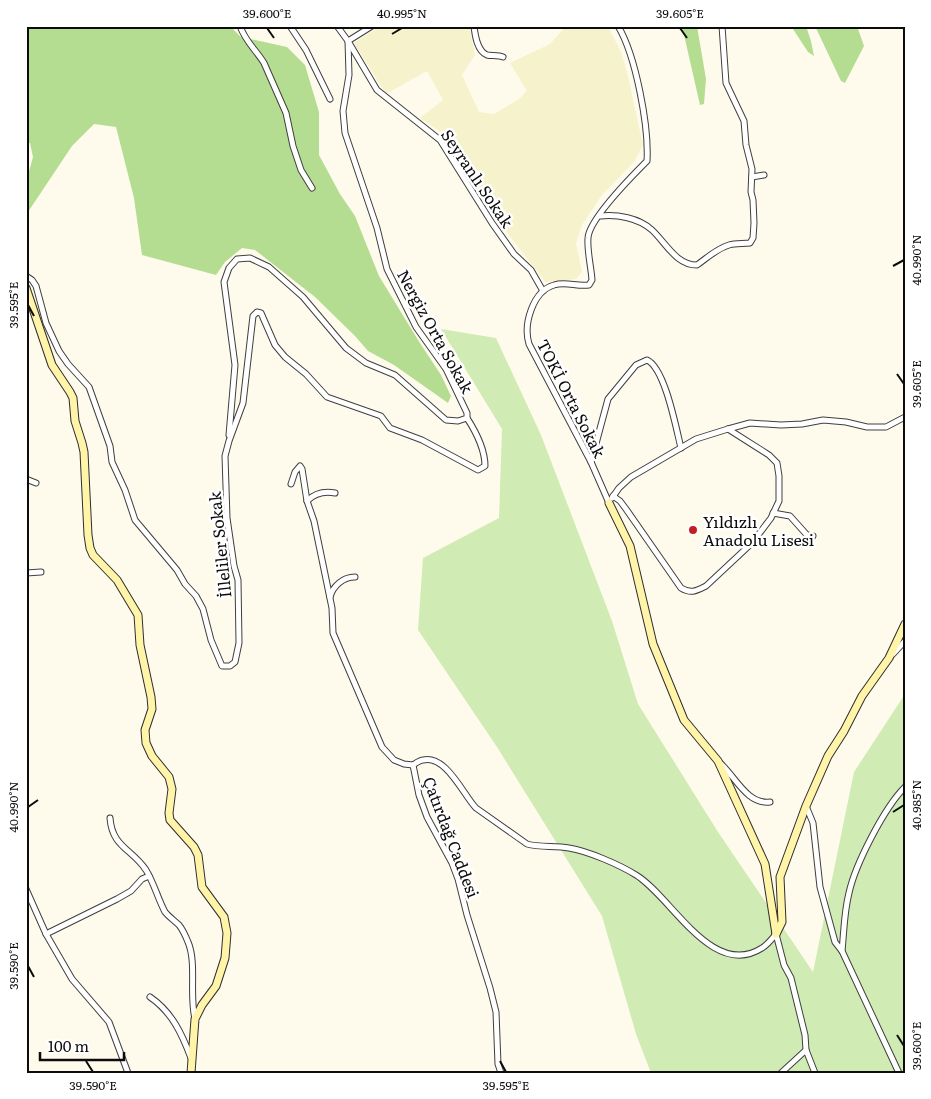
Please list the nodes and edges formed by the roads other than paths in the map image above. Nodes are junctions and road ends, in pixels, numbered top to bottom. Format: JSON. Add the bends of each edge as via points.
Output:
{"nodes":[{"id":1,"x":240,"y":26,"type":"edge"},
{"id":2,"x":290,"y":26,"type":"edge"},
{"id":3,"x":337,"y":26,"type":"edge"},
{"id":4,"x":372,"y":26,"type":"edge"},
{"id":5,"x":474,"y":26,"type":"edge"},
{"id":6,"x":618,"y":26,"type":"edge"},
{"id":7,"x":722,"y":26,"type":"edge"},
{"id":8,"x":348,"y":41,"type":"junction"},
{"id":9,"x":503,"y":56,"type":"dead end"},
{"id":10,"x":330,"y":99,"type":"dead end"},
{"id":11,"x":764,"y":174,"type":"dead end"},
{"id":12,"x":752,"y":177,"type":"junction"},
{"id":13,"x":312,"y":188,"type":"dead end"},
{"id":14,"x":600,"y":216,"type":"junction"},
{"id":15,"x":26,"y":276,"type":"edge"},
{"id":16,"x":26,"y":288,"type":"edge"},
{"id":17,"x":543,"y":291,"type":"junction"},
{"id":18,"x":905,"y":417,"type":"edge"},
{"id":19,"x":467,"y":418,"type":"junction"},
{"id":20,"x":728,"y":429,"type":"junction"},
{"id":21,"x":229,"y":441,"type":"junction"},
{"id":22,"x":681,"y":448,"type":"junction"},
{"id":23,"x":591,"y":462,"type":"junction"},
{"id":24,"x":26,"y":479,"type":"edge"},
{"id":25,"x":36,"y":484,"type":"dead end"},
{"id":26,"x":291,"y":484,"type":"dead end"},
{"id":27,"x":335,"y":493,"type":"dead end"},
{"id":28,"x":611,"y":500,"type":"junction"},
{"id":29,"x":307,"y":501,"type":"junction"},
{"id":30,"x":773,"y":513,"type":"junction"},
{"id":31,"x":813,"y":536,"type":"dead end"},
{"id":32,"x":41,"y":572,"type":"dead end"},
{"id":33,"x":26,"y":573,"type":"edge"},
{"id":34,"x":355,"y":577,"type":"dead end"},
{"id":35,"x":329,"y":597,"type":"junction"},
{"id":36,"x":905,"y":624,"type":"edge"},
{"id":37,"x":905,"y":641,"type":"edge"},
{"id":38,"x":889,"y":658,"type":"junction"},
{"id":39,"x":718,"y":761,"type":"junction"},
{"id":40,"x":413,"y":765,"type":"junction"},
{"id":41,"x":905,"y":787,"type":"edge"},
{"id":42,"x":770,"y":802,"type":"dead end"},
{"id":43,"x":806,"y":806,"type":"junction"},
{"id":44,"x":110,"y":818,"type":"dead end"},
{"id":45,"x":149,"y":876,"type":"junction"},
{"id":46,"x":26,"y":889,"type":"edge"},
{"id":47,"x":28,"y":895,"type":"edge"},
{"id":48,"x":46,"y":934,"type":"junction"},
{"id":49,"x":776,"y":934,"type":"junction"},
{"id":50,"x":842,"y":951,"type":"junction"},
{"id":51,"x":150,"y":997,"type":"dead end"},
{"id":52,"x":195,"y":1019,"type":"junction"},
{"id":53,"x":806,"y":1050,"type":"junction"},
{"id":54,"x":191,"y":1059,"type":"junction"},
{"id":55,"x":128,"y":1073,"type":"edge"},
{"id":56,"x":191,"y":1073,"type":"edge"},
{"id":57,"x":501,"y":1073,"type":"edge"},
{"id":58,"x":781,"y":1073,"type":"edge"},
{"id":59,"x":815,"y":1073,"type":"edge"},
{"id":60,"x":899,"y":1073,"type":"edge"}],
"edges":[{"from":1,"to":13,"type":"street","via":[[251,48],[264,63],[286,113],[300,170]]},
{"from":2,"to":10,"type":"street"},
{"from":3,"to":8,"type":"street"},
{"from":4,"to":8,"type":"street"},
{"from":5,"to":9,"type":"street","via":[[481,51]]},
{"from":6,"to":14,"type":"street","via":[[635,70],[648,143],[647,161],[617,191]]},
{"from":7,"to":12,"type":"street","via":[[726,83],[744,121]]},
{"from":8,"to":17,"type":"street","name":"Seyranlı Sokak","via":[[377,90],[440,140],[492,222],[514,254],[531,270]]},
{"from":8,"to":19,"type":"street","name":"Nergiz Orta Sokak","via":[[349,75],[343,111],[345,133],[372,212],[386,269],[416,327],[446,369]]},
{"from":11,"to":12,"type":"street"},
{"from":12,"to":14,"type":"street","via":[[754,207],[750,243],[722,248],[697,265],[682,262],[651,229],[638,222]]},
{"from":14,"to":17,"type":"street","via":[[588,236],[592,280],[589,285],[566,283]]},
{"from":15,"to":21,"type":"street","name":"İlleliler Sokak","via":[[36,286],[46,323],[59,351],[89,387],[110,446],[112,462],[135,520],[196,596],[203,609],[215,654],[226,667],[235,662],[239,642],[238,580],[226,502],[225,456]]},
{"from":16,"to":52,"type":"street","via":[[52,365],[73,398],[75,421],[84,452],[90,548],[98,562],[121,586],[138,615],[152,710],[145,730],[146,743],[169,777],[172,789],[170,820],[198,854],[202,887],[224,917],[227,932],[225,958],[216,986]]},
{"from":17,"to":23,"type":"street","name":"TOKİ Orta Sokak","via":[[533,305],[526,335],[528,344]]},
{"from":18,"to":20,"type":"street","via":[[886,427],[823,420],[781,425],[750,423]]},
{"from":19,"to":21,"type":"street","name":"İlleliler Sokak","via":[[485,458],[485,466],[478,470],[422,440],[390,428],[381,416],[327,397],[275,345],[261,313],[257,312],[253,316],[243,403]]},
{"from":19,"to":21,"type":"street","name":"Nergiz Orta Sokak","via":[[446,420],[396,375],[366,363],[346,348],[304,297],[269,267],[250,258],[237,259],[229,268],[224,282],[234,365]]},
{"from":20,"to":22,"type":"street","via":[[696,439]]},
{"from":20,"to":30,"type":"street","via":[[777,463],[779,501]]},
{"from":22,"to":23,"type":"street","via":[[667,392],[657,368],[647,360],[636,365],[608,399]]},
{"from":22,"to":28,"type":"street","via":[[632,477]]},
{"from":23,"to":28,"type":"street","name":"TOKİ Orta Sokak"},
{"from":24,"to":25,"type":"street"},
{"from":26,"to":29,"type":"street","via":[[294,472],[300,466]]},
{"from":27,"to":29,"type":"street","via":[[316,494]]},
{"from":28,"to":30,"type":"street","name":"TOKİ Orta Sokak","via":[[620,501],[681,588],[688,592],[706,586],[739,557],[760,534]]},
{"from":28,"to":39,"type":"street","via":[[630,546],[653,644],[684,720]]},
{"from":29,"to":35,"type":"street"},
{"from":30,"to":31,"type":"street","via":[[790,516],[807,535]]},
{"from":32,"to":33,"type":"street"},
{"from":34,"to":35,"type":"street","via":[[337,584]]},
{"from":35,"to":40,"type":"street","via":[[333,632],[382,747],[394,760]]},
{"from":36,"to":38,"type":"street"},
{"from":37,"to":38,"type":"street"},
{"from":38,"to":43,"type":"street","via":[[862,696],[828,756]]},
{"from":39,"to":42,"type":"street","via":[[756,800]]},
{"from":39,"to":49,"type":"street","via":[[765,864]]},
{"from":40,"to":49,"type":"street","name":"Çatırdağ Caddesi","via":[[428,759],[440,764],[476,808],[528,844],[575,849],[637,876],[651,886],[693,932],[721,951],[745,954],[762,948]]},
{"from":40,"to":57,"type":"street","name":"Çatırdağ Caddesi","via":[[421,802],[458,879],[490,988],[496,1012]]},
{"from":41,"to":50,"type":"street","via":[[874,834],[853,876]]},
{"from":43,"to":49,"type":"street","via":[[780,877],[782,922]]},
{"from":43,"to":50,"type":"street","via":[[813,823],[820,887],[835,942]]},
{"from":44,"to":45,"type":"street","via":[[112,834]]},
{"from":45,"to":48,"type":"street","via":[[117,899]]},
{"from":45,"to":52,"type":"street","via":[[165,911],[181,927],[190,948]]},
{"from":46,"to":47,"type":"street"},
{"from":47,"to":48,"type":"street"},
{"from":48,"to":55,"type":"street","via":[[72,979],[109,1022]]},
{"from":49,"to":53,"type":"street","via":[[784,966],[791,978]]},
{"from":50,"to":60,"type":"street"},
{"from":51,"to":54,"type":"street","via":[[170,1015],[183,1036]]},
{"from":52,"to":54,"type":"street"},
{"from":53,"to":58,"type":"street"},
{"from":53,"to":59,"type":"street"},
{"from":54,"to":56,"type":"street"}]}
